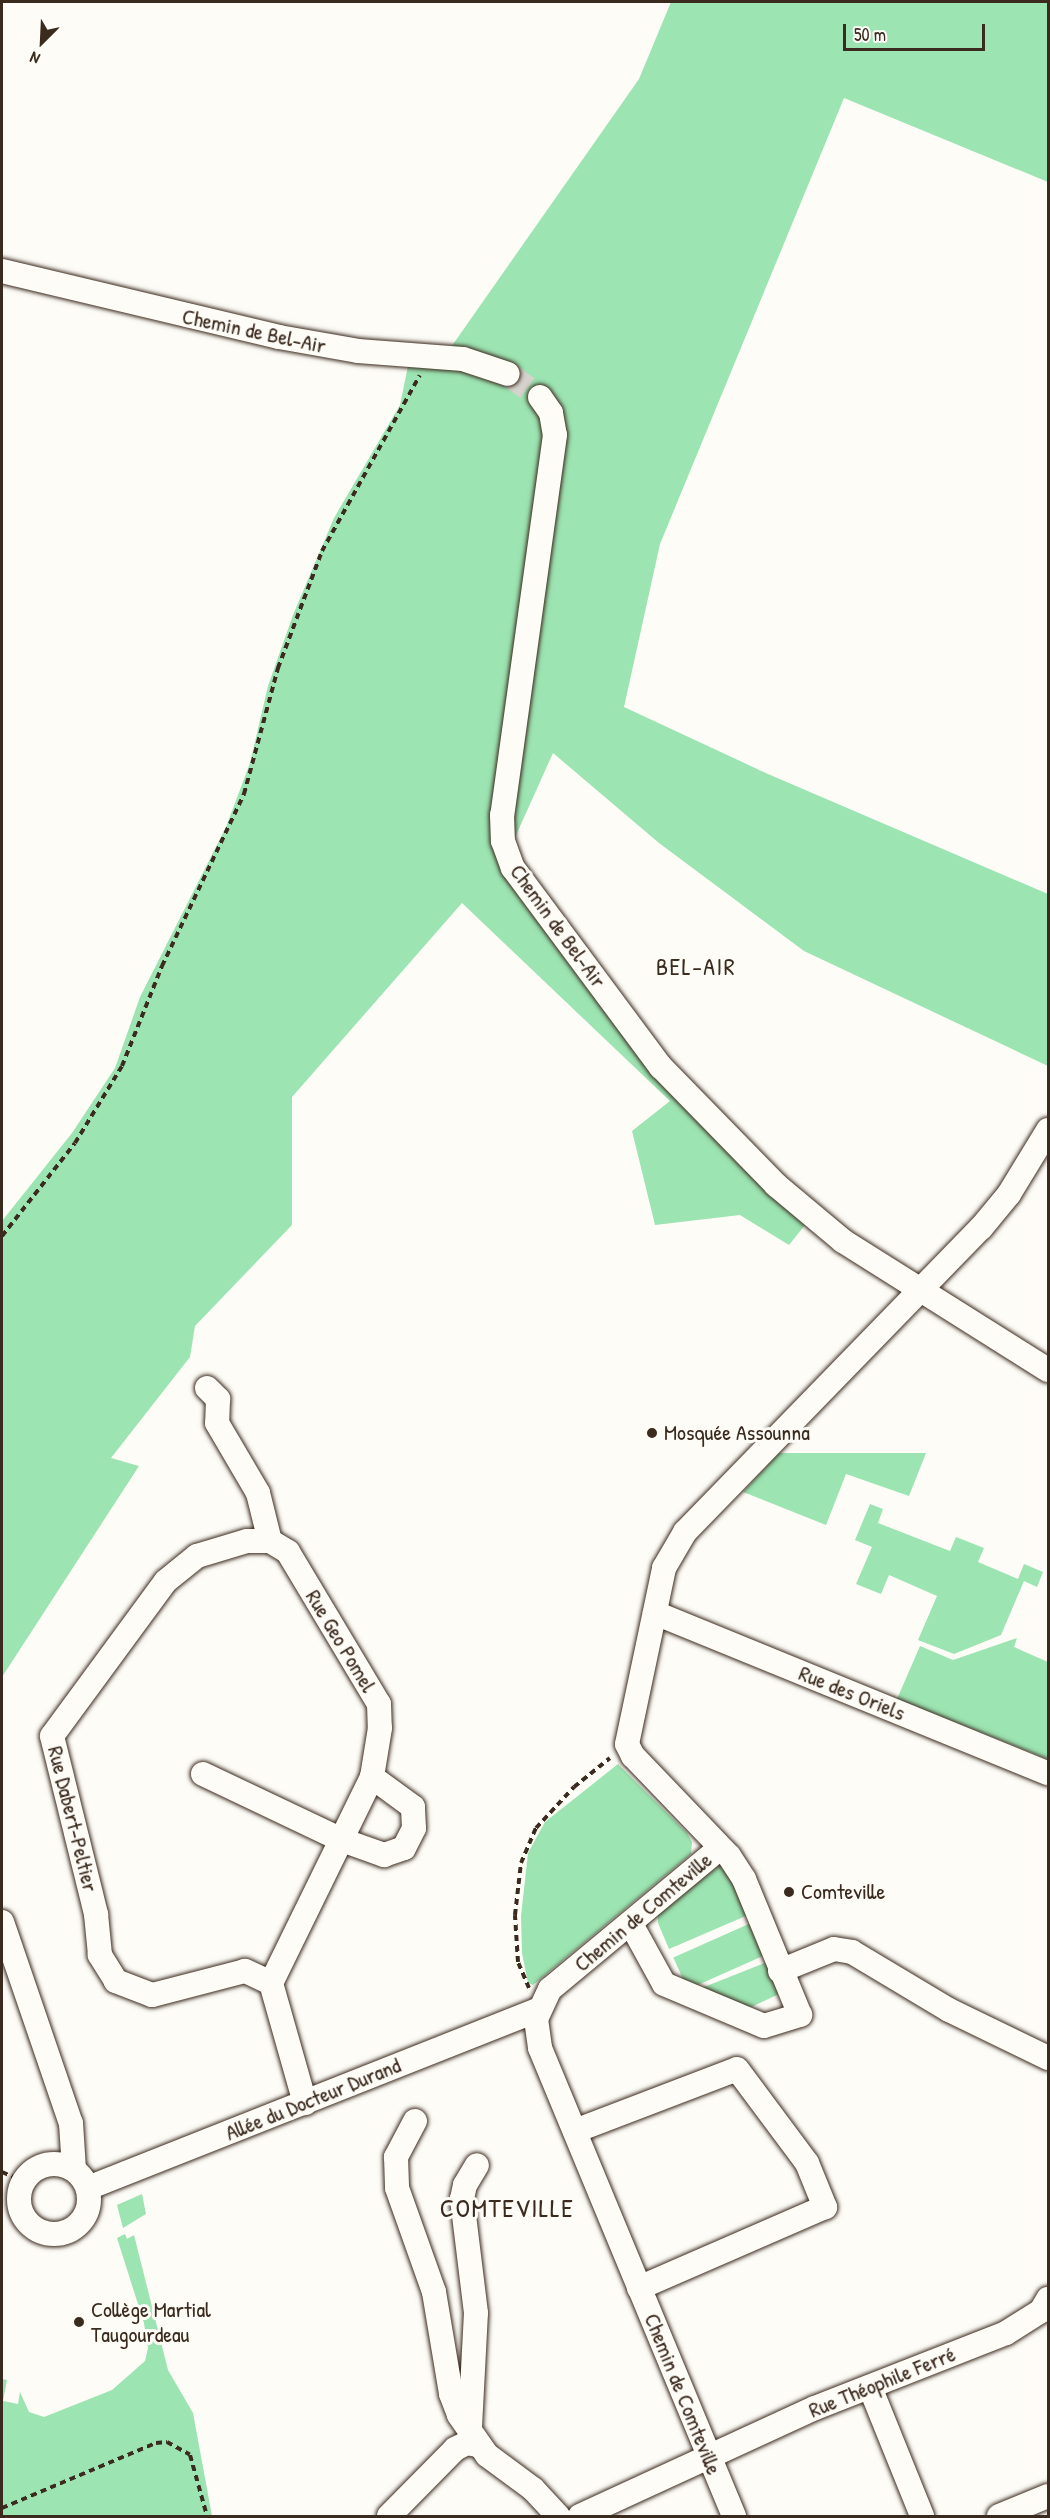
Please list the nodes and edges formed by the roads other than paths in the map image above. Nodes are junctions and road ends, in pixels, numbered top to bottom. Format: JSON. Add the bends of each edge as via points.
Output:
{"nodes":[{"id":1,"x":2,"y":271,"type":"edge"},
{"id":2,"x":508,"y":374,"type":"tunnel mouth"},
{"id":3,"x":540,"y":397,"type":"tunnel mouth"},
{"id":4,"x":1048,"y":1130,"type":"edge"},
{"id":5,"x":919,"y":1290,"type":"junction"},
{"id":6,"x":1048,"y":1370,"type":"edge"},
{"id":7,"x":207,"y":1388,"type":"dead end"},
{"id":8,"x":259,"y":1541,"type":"junction"},
{"id":9,"x":656,"y":1613,"type":"junction"},
{"id":10,"x":1048,"y":1773,"type":"edge"},
{"id":11,"x":203,"y":1774,"type":"dead end"},
{"id":12,"x":372,"y":1777,"type":"junction"},
{"id":13,"x":342,"y":1840,"type":"junction"},
{"id":14,"x":720,"y":1848,"type":"junction"},
{"id":15,"x":2,"y":1922,"type":"edge"},
{"id":16,"x":631,"y":1924,"type":"junction"},
{"id":17,"x":780,"y":1971,"type":"junction"},
{"id":18,"x":272,"y":1983,"type":"junction"},
{"id":19,"x":537,"y":2010,"type":"junction"},
{"id":20,"x":1048,"y":2058,"type":"edge"},
{"id":21,"x":305,"y":2103,"type":"junction"},
{"id":22,"x":415,"y":2121,"type":"dead end"},
{"id":23,"x":575,"y":2131,"type":"junction"},
{"id":24,"x":477,"y":2164,"type":"dead end"},
{"id":25,"x":81,"y":2179,"type":"junction"},
{"id":26,"x":639,"y":2288,"type":"junction"},
{"id":27,"x":1048,"y":2299,"type":"edge"},
{"id":28,"x":870,"y":2387,"type":"junction"},
{"id":29,"x":477,"y":2445,"type":"junction"},
{"id":30,"x":709,"y":2457,"type":"junction"},
{"id":31,"x":1048,"y":2496,"type":"edge"},
{"id":32,"x":389,"y":2517,"type":"edge"},
{"id":33,"x":558,"y":2517,"type":"edge"},
{"id":34,"x":580,"y":2517,"type":"edge"},
{"id":35,"x":734,"y":2517,"type":"edge"},
{"id":36,"x":922,"y":2517,"type":"edge"},
{"id":37,"x":999,"y":2517,"type":"edge"}],
"edges":[{"from":1,"to":2,"type":"street","name":"Chemin de Bel-Air","via":[[200,321],[316,345],[474,361]]},
{"from":3,"to":5,"type":"street","name":"Chemin de Bel-Air","via":[[554,420],[555,444],[502,814],[509,859],[677,1084],[806,1212]]},
{"from":4,"to":5,"type":"street","via":[[996,1210]]},
{"from":5,"to":6,"type":"street","name":"Chemin de Bel-Air"},
{"from":5,"to":9,"type":"street","via":[[679,1539],[664,1568]]},
{"from":7,"to":8,"type":"street","via":[[218,1399],[216,1423],[258,1493]]},
{"from":8,"to":12,"type":"street","name":"Rue Geo Pomel","via":[[288,1552],[379,1704],[380,1728]]},
{"from":8,"to":18,"type":"street","name":"Rue Dabert-Peltier","via":[[197,1556],[166,1581],[52,1736],[96,1914],[100,1955],[116,1981],[152,1995],[245,1971]]},
{"from":9,"to":10,"type":"street","name":"Rue des Oriels"},
{"from":9,"to":14,"type":"street","name":"Chemin de Comteville","via":[[627,1744],[633,1756]]},
{"from":11,"to":13,"type":"street"},
{"from":12,"to":13,"type":"street","name":"Rue Geo Pomel"},
{"from":12,"to":13,"type":"street","via":[[413,1807],[414,1828],[404,1848],[384,1855]]},
{"from":13,"to":18,"type":"street","name":"Rue Geo Pomel"},
{"from":14,"to":16,"type":"street","name":"Chemin de Comteville"},
{"from":14,"to":17,"type":"street","via":[[744,1879]]},
{"from":15,"to":25,"type":"street","via":[[71,2123]]},
{"from":16,"to":17,"type":"street","via":[[664,1984],[765,2026],[800,2015]]},
{"from":16,"to":19,"type":"street","name":"Chemin de Comteville","via":[[550,1989]]},
{"from":17,"to":20,"type":"street","via":[[834,1949],[852,1952],[959,2015]]},
{"from":18,"to":21,"type":"street"},
{"from":19,"to":21,"type":"street","name":"Allée du Docteur Durand"},
{"from":19,"to":23,"type":"street","name":"Chemin de Comteville","via":[[540,2048]]},
{"from":21,"to":25,"type":"street","name":"Allée du Docteur Durand"},
{"from":22,"to":29,"type":"street","via":[[396,2157],[397,2188],[434,2292],[451,2394]]},
{"from":23,"to":26,"type":"street","name":"Chemin de Comteville"},
{"from":23,"to":26,"type":"street","via":[[737,2068],[784,2129],[825,2207]]},
{"from":24,"to":29,"type":"street","via":[[462,2199],[475,2282],[475,2344],[468,2410]]},
{"from":25,"to":25,"type":"street","via":[[88,2210],[74,2228],[52,2234],[40,2231],[24,2215],[20,2204],[24,2182],[47,2165]]},
{"from":26,"to":30,"type":"street","name":"Chemin de Comteville"},
{"from":27,"to":28,"type":"street","name":"Rue Théophile Ferré","via":[[1041,2311],[1006,2334]]},
{"from":28,"to":30,"type":"street","name":"Rue Théophile Ferré"},
{"from":28,"to":36,"type":"street"},
{"from":29,"to":32,"type":"street","via":[[467,2443],[455,2449]]},
{"from":29,"to":33,"type":"street","via":[[533,2488]]},
{"from":30,"to":34,"type":"street","name":"Rue Théophile Ferré"},
{"from":30,"to":35,"type":"street","name":"Chemin de Comteville"},
{"from":31,"to":37,"type":"street"}]}
